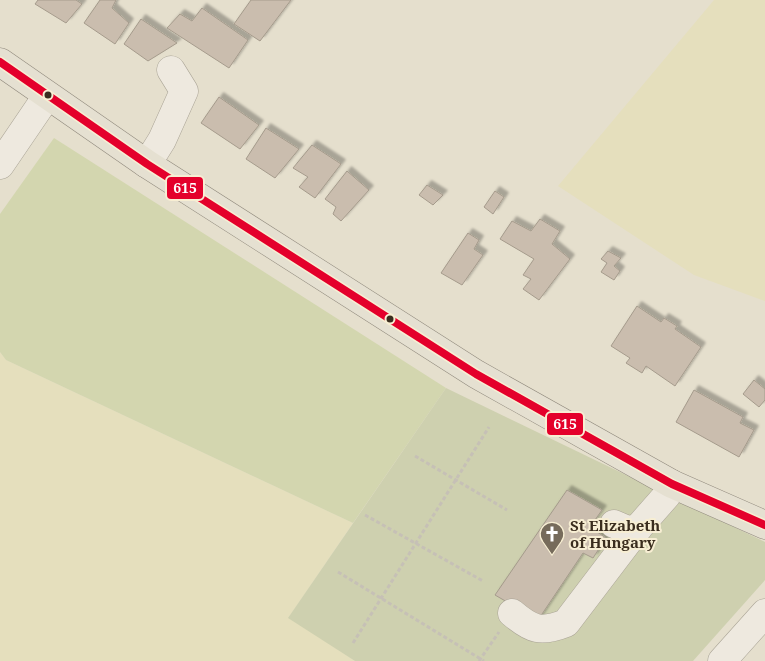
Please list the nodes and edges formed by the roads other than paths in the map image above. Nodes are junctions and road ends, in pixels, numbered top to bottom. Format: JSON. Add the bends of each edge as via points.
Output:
{"nodes":[{"id":1,"x":0,"y":62,"type":"edge"},
{"id":2,"x":171,"y":70,"type":"dead end"},
{"id":3,"x":47,"y":96,"type":"junction"},
{"id":4,"x":147,"y":164,"type":"junction"},
{"id":5,"x":0,"y":165,"type":"edge"},
{"id":6,"x":672,"y":484,"type":"junction"},
{"id":7,"x":765,"y":524,"type":"edge"},
{"id":8,"x":512,"y":613,"type":"road end"},
{"id":9,"x":765,"y":613,"type":"edge"},
{"id":10,"x":722,"y":661,"type":"edge"}],
"edges":[{"from":1,"to":3,"type":"main road"},
{"from":2,"to":4,"type":"street","via":[[184,90],[162,140]]},
{"from":3,"to":4,"type":"main road"},
{"from":3,"to":5,"type":"street"},
{"from":4,"to":6,"type":"main road","via":[[476,374]]},
{"from":6,"to":7,"type":"main road"},
{"from":6,"to":8,"type":"street","via":[[667,495],[626,526],[566,623],[550,629],[529,627]]},
{"from":9,"to":10,"type":"street"}]}
